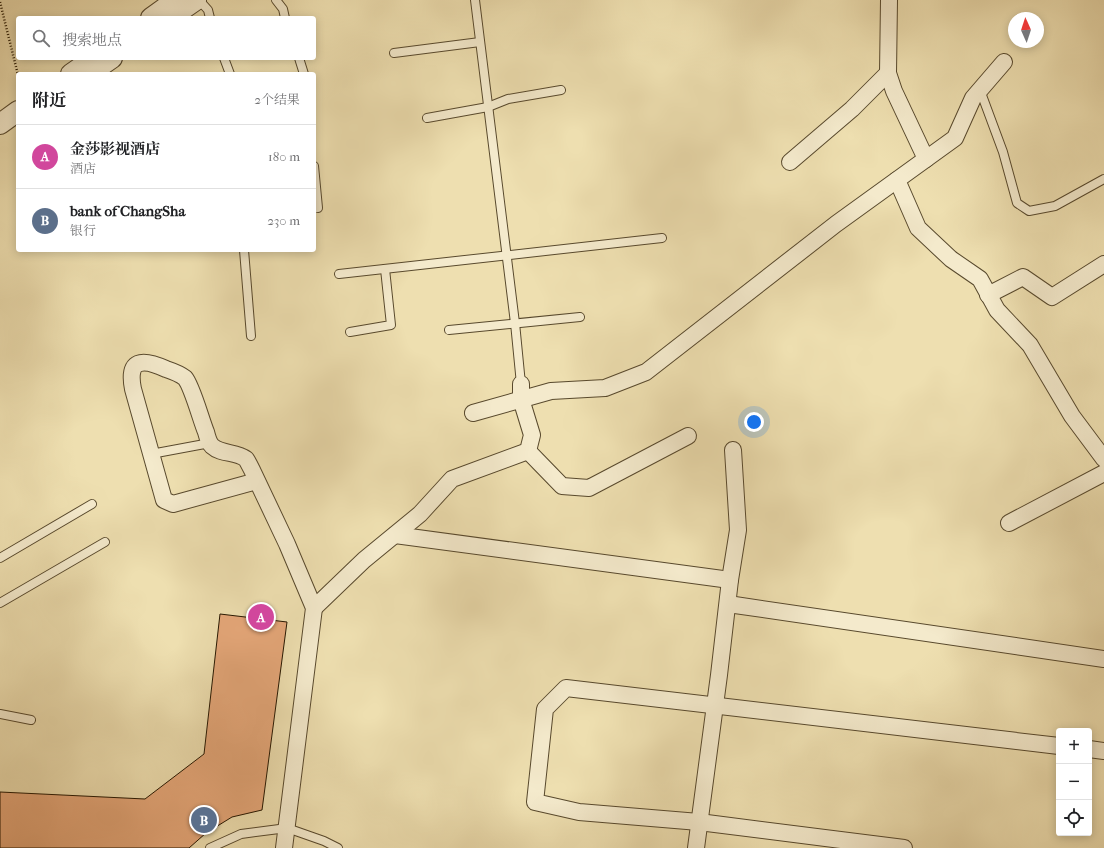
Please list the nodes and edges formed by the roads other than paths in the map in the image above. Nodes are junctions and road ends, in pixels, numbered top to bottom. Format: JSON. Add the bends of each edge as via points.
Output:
{"nodes":[{"id":1,"x":176,"y":0,"type":"edge"},
{"id":2,"x":196,"y":0,"type":"edge"},
{"id":3,"x":199,"y":0,"type":"edge"},
{"id":4,"x":276,"y":0,"type":"edge"},
{"id":5,"x":475,"y":0,"type":"edge"},
{"id":6,"x":889,"y":0,"type":"edge"},
{"id":7,"x":154,"y":16,"type":"edge"},
{"id":8,"x":173,"y":16,"type":"edge"},
{"id":9,"x":210,"y":16,"type":"edge"},
{"id":10,"x":285,"y":16,"type":"edge"},
{"id":11,"x":480,"y":42,"type":"junction"},
{"id":12,"x":394,"y":53,"type":"dead end"},
{"id":13,"x":91,"y":60,"type":"edge"},
{"id":14,"x":109,"y":60,"type":"edge"},
{"id":15,"x":225,"y":60,"type":"edge"},
{"id":16,"x":300,"y":60,"type":"edge"},
{"id":17,"x":1004,"y":62,"type":"dead end"},
{"id":18,"x":74,"y":72,"type":"edge"},
{"id":19,"x":92,"y":72,"type":"edge"},
{"id":20,"x":229,"y":72,"type":"edge"},
{"id":21,"x":303,"y":72,"type":"edge"},
{"id":22,"x":888,"y":73,"type":"junction"},
{"id":23,"x":561,"y":90,"type":"dead end"},
{"id":24,"x":980,"y":90,"type":"junction"},
{"id":25,"x":488,"y":107,"type":"junction"},
{"id":26,"x":16,"y":112,"type":"edge"},
{"id":27,"x":427,"y":118,"type":"dead end"},
{"id":28,"x":0,"y":124,"type":"edge"},
{"id":29,"x":16,"y":124,"type":"edge"},
{"id":30,"x":0,"y":136,"type":"edge"},
{"id":31,"x":926,"y":159,"type":"junction"},
{"id":32,"x":790,"y":162,"type":"dead end"},
{"id":33,"x":1104,"y":179,"type":"edge"},
{"id":34,"x":897,"y":180,"type":"junction"},
{"id":35,"x":316,"y":187,"type":"edge"},
{"id":36,"x":318,"y":208,"type":"dead end"},
{"id":37,"x":662,"y":238,"type":"dead end"},
{"id":38,"x":244,"y":252,"type":"edge"},
{"id":39,"x":506,"y":255,"type":"junction"},
{"id":40,"x":1104,"y":264,"type":"edge"},
{"id":41,"x":385,"y":268,"type":"junction"},
{"id":42,"x":339,"y":274,"type":"dead end"},
{"id":43,"x":988,"y":295,"type":"junction"},
{"id":44,"x":580,"y":317,"type":"dead end"},
{"id":45,"x":515,"y":323,"type":"junction"},
{"id":46,"x":449,"y":330,"type":"dead end"},
{"id":47,"x":350,"y":332,"type":"dead end"},
{"id":48,"x":251,"y":336,"type":"dead end"},
{"id":49,"x":521,"y":391,"type":"junction"},
{"id":50,"x":473,"y":413,"type":"dead end"},
{"id":51,"x":688,"y":436,"type":"dead end"},
{"id":52,"x":210,"y":443,"type":"junction"},
{"id":53,"x":733,"y":450,"type":"dead end"},
{"id":54,"x":528,"y":451,"type":"junction"},
{"id":55,"x":151,"y":454,"type":"junction"},
{"id":56,"x":1104,"y":459,"type":"edge"},
{"id":57,"x":1104,"y":473,"type":"edge"},
{"id":58,"x":257,"y":481,"type":"junction"},
{"id":59,"x":92,"y":504,"type":"dead end"},
{"id":60,"x":1009,"y":523,"type":"dead end"},
{"id":61,"x":395,"y":534,"type":"junction"},
{"id":62,"x":105,"y":542,"type":"dead end"},
{"id":63,"x":0,"y":558,"type":"edge"},
{"id":64,"x":730,"y":580,"type":"junction"},
{"id":65,"x":0,"y":603,"type":"edge"},
{"id":66,"x":728,"y":604,"type":"junction"},
{"id":67,"x":314,"y":608,"type":"junction"},
{"id":68,"x":1104,"y":659,"type":"edge"},
{"id":69,"x":715,"y":706,"type":"junction"},
{"id":70,"x":0,"y":714,"type":"edge"},
{"id":71,"x":31,"y":720,"type":"dead end"},
{"id":72,"x":1056,"y":746,"type":"edge"},
{"id":73,"x":1092,"y":749,"type":"edge"},
{"id":74,"x":1104,"y":751,"type":"edge"},
{"id":75,"x":700,"y":822,"type":"junction"},
{"id":76,"x":287,"y":828,"type":"junction"},
{"id":77,"x":210,"y":848,"type":"edge"},
{"id":78,"x":284,"y":848,"type":"edge"},
{"id":79,"x":338,"y":848,"type":"edge"},
{"id":80,"x":696,"y":848,"type":"edge"},
{"id":81,"x":904,"y":848,"type":"edge"}],
"edges":[{"from":1,"to":7,"type":"street"},
{"from":2,"to":8,"type":"street"},
{"from":3,"to":9,"type":"lane","via":[[208,10]]},
{"from":4,"to":10,"type":"lane"},
{"from":5,"to":11,"type":"lane"},
{"from":6,"to":22,"type":"street"},
{"from":11,"to":12,"type":"lane"},
{"from":11,"to":25,"type":"lane"},
{"from":13,"to":18,"type":"street"},
{"from":14,"to":19,"type":"street"},
{"from":15,"to":20,"type":"lane"},
{"from":16,"to":21,"type":"lane"},
{"from":17,"to":24,"type":"street"},
{"from":22,"to":31,"type":"street"},
{"from":22,"to":32,"type":"street","via":[[852,109]]},
{"from":23,"to":25,"type":"lane","via":[[508,99]]},
{"from":24,"to":31,"type":"street","via":[[973,98],[955,138]]},
{"from":24,"to":33,"type":"lane","via":[[1003,152],[1017,203],[1029,211],[1055,206]]},
{"from":25,"to":27,"type":"lane"},
{"from":25,"to":39,"type":"lane"},
{"from":26,"to":28,"type":"street"},
{"from":29,"to":30,"type":"street"},
{"from":31,"to":34,"type":"street"},
{"from":34,"to":43,"type":"street","via":[[918,228],[951,259],[980,279]]},
{"from":34,"to":49,"type":"street","via":[[836,224],[646,372],[605,388]]},
{"from":35,"to":36,"type":"lane"},
{"from":37,"to":39,"type":"lane"},
{"from":38,"to":48,"type":"lane"},
{"from":39,"to":41,"type":"lane"},
{"from":39,"to":45,"type":"lane"},
{"from":40,"to":43,"type":"street","via":[[1052,297],[1023,276]]},
{"from":41,"to":42,"type":"lane"},
{"from":41,"to":47,"type":"lane","via":[[391,325]]},
{"from":43,"to":56,"type":"street","via":[[997,310],[1030,345],[1072,416]]},
{"from":44,"to":45,"type":"lane"},
{"from":45,"to":46,"type":"lane"},
{"from":45,"to":49,"type":"lane"},
{"from":49,"to":50,"type":"street"},
{"from":49,"to":54,"type":"street","via":[[532,435]]},
{"from":51,"to":54,"type":"street","via":[[588,488],[562,486]]},
{"from":52,"to":55,"type":"lane"},
{"from":52,"to":55,"type":"street","via":[[190,386],[184,378],[153,363],[144,362],[132,369],[131,378]]},
{"from":52,"to":58,"type":"street","via":[[226,453],[238,455],[246,460]]},
{"from":53,"to":64,"type":"street","via":[[738,530]]},
{"from":54,"to":61,"type":"street","via":[[452,479],[420,514]]},
{"from":55,"to":58,"type":"street","via":[[164,500],[173,504]]},
{"from":57,"to":60,"type":"street"},
{"from":58,"to":67,"type":"street"},
{"from":59,"to":63,"type":"lane"},
{"from":61,"to":64,"type":"street"},
{"from":61,"to":67,"type":"street"},
{"from":62,"to":65,"type":"lane"},
{"from":64,"to":66,"type":"street"},
{"from":66,"to":68,"type":"street"},
{"from":66,"to":69,"type":"street"},
{"from":67,"to":76,"type":"street"},
{"from":69,"to":72,"type":"street"},
{"from":69,"to":75,"type":"street"},
{"from":69,"to":75,"type":"street","via":[[566,688],[545,709],[535,802],[579,812]]},
{"from":70,"to":71,"type":"lane"},
{"from":73,"to":74,"type":"street"},
{"from":75,"to":80,"type":"street"},
{"from":75,"to":81,"type":"street"},
{"from":76,"to":77,"type":"lane","via":[[241,834]]},
{"from":76,"to":78,"type":"street"},
{"from":76,"to":79,"type":"lane"}]}
